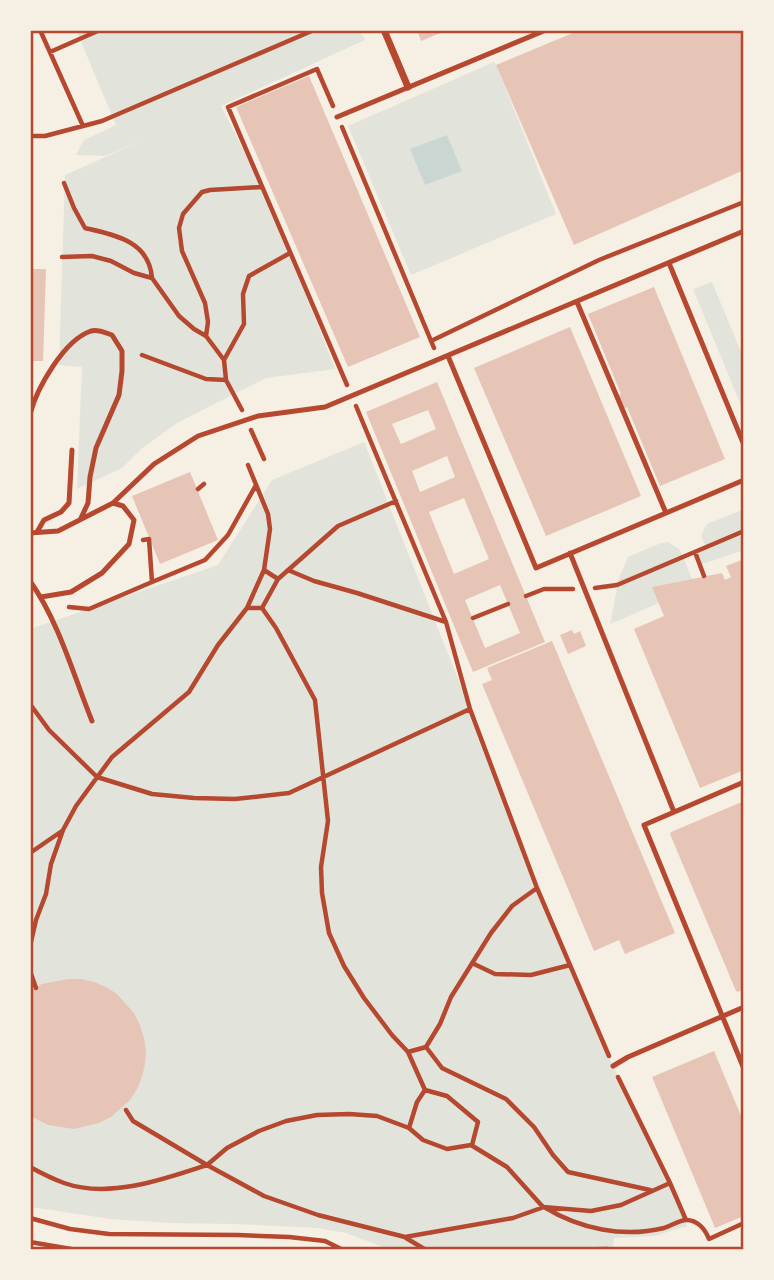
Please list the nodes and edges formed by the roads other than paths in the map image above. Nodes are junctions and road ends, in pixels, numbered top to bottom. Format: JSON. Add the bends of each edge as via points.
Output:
{"nodes":[{"id":1,"x":384,"y":30,"type":"edge"},
{"id":2,"x":546,"y":30,"type":"edge"},
{"id":3,"x":408,"y":87,"type":"junction"},
{"id":4,"x":337,"y":117,"type":"road end"},
{"id":5,"x":744,"y":231,"type":"edge"},
{"id":6,"x":669,"y":263,"type":"junction"},
{"id":7,"x":577,"y":302,"type":"junction"},
{"id":8,"x":448,"y":356,"type":"junction"},
{"id":9,"x":30,"y":414,"type":"edge"},
{"id":10,"x":744,"y":445,"type":"edge"},
{"id":11,"x":72,"y":450,"type":"dead end"},
{"id":12,"x":744,"y":480,"type":"edge"},
{"id":13,"x":113,"y":503,"type":"junction"},
{"id":14,"x":666,"y":513,"type":"junction"},
{"id":15,"x":81,"y":518,"type":"junction"},
{"id":16,"x":33,"y":533,"type":"edge"},
{"id":17,"x":570,"y":554,"type":"junction"},
{"id":18,"x":30,"y":580,"type":"edge"},
{"id":19,"x":42,"y":600,"type":"junction"},
{"id":20,"x":92,"y":721,"type":"dead end"},
{"id":21,"x":744,"y":782,"type":"edge"},
{"id":22,"x":674,"y":812,"type":"junction"},
{"id":23,"x":744,"y":1007,"type":"edge"},
{"id":24,"x":722,"y":1016,"type":"junction"},
{"id":25,"x":613,"y":1066,"type":"road end"},
{"id":26,"x":744,"y":1069,"type":"edge"}],
"edges":[{"from":1,"to":3,"type":"street"},
{"from":2,"to":3,"type":"lane"},
{"from":3,"to":4,"type":"lane"},
{"from":5,"to":6,"type":"lane"},
{"from":6,"to":7,"type":"lane"},
{"from":6,"to":10,"type":"lane"},
{"from":7,"to":8,"type":"lane"},
{"from":7,"to":14,"type":"lane"},
{"from":8,"to":13,"type":"lane","via":[[325,407],[258,416],[198,436],[154,464]]},
{"from":8,"to":17,"type":"lane","via":[[536,568]]},
{"from":9,"to":15,"type":"lane","via":[[63,351],[94,330],[113,335],[122,351],[119,395],[96,448],[88,503]]},
{"from":11,"to":16,"type":"lane","via":[[69,503]]},
{"from":12,"to":14,"type":"lane"},
{"from":13,"to":15,"type":"lane"},
{"from":13,"to":19,"type":"lane","via":[[123,506],[134,520],[129,544],[102,573],[71,592]]},
{"from":14,"to":17,"type":"lane"},
{"from":15,"to":16,"type":"lane","via":[[58,531]]},
{"from":17,"to":22,"type":"lane"},
{"from":18,"to":19,"type":"lane"},
{"from":19,"to":20,"type":"lane"},
{"from":21,"to":22,"type":"lane"},
{"from":22,"to":24,"type":"lane","via":[[644,825]]},
{"from":23,"to":24,"type":"lane"},
{"from":24,"to":25,"type":"lane"},
{"from":24,"to":26,"type":"lane"}]}
